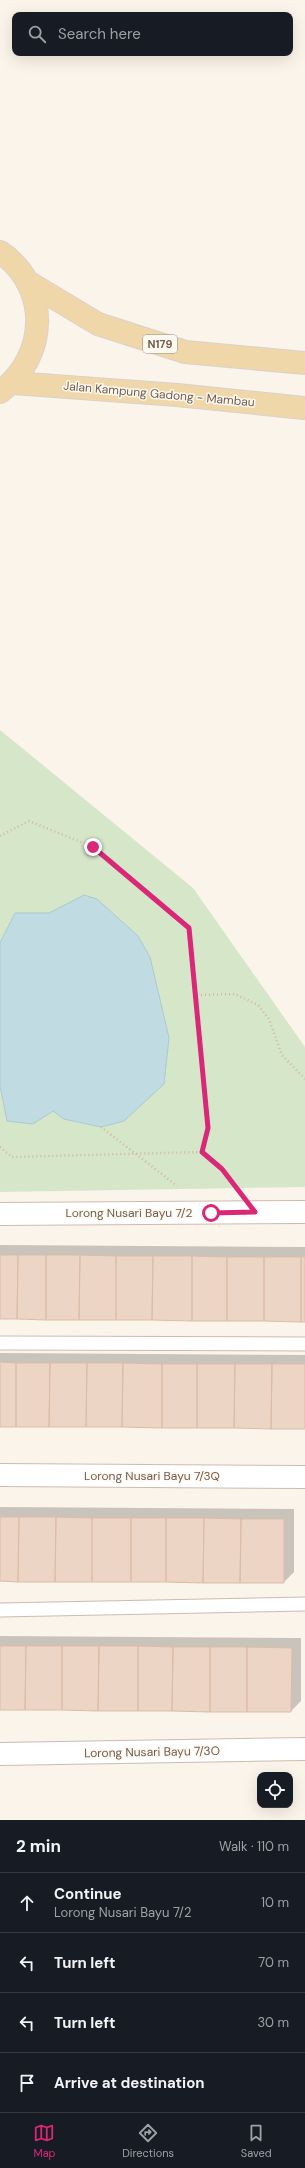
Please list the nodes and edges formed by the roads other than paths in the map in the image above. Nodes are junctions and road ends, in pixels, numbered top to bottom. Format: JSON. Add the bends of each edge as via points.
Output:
{"nodes":[{"id":1,"x":0,"y":252,"type":"edge"},
{"id":2,"x":28,"y":282,"type":"junction"},
{"id":3,"x":305,"y":364,"type":"edge"},
{"id":4,"x":7,"y":387,"type":"edge"},
{"id":5,"x":305,"y":408,"type":"edge"},
{"id":6,"x":305,"y":1212,"type":"edge"},
{"id":7,"x":0,"y":1214,"type":"edge"},
{"id":8,"x":0,"y":1343,"type":"edge"},
{"id":9,"x":305,"y":1344,"type":"edge"},
{"id":10,"x":0,"y":1475,"type":"edge"},
{"id":11,"x":305,"y":1477,"type":"edge"},
{"id":12,"x":305,"y":1604,"type":"edge"},
{"id":13,"x":0,"y":1610,"type":"edge"},
{"id":14,"x":305,"y":1749,"type":"edge"},
{"id":15,"x":0,"y":1754,"type":"edge"}],
"edges":[{"from":1,"to":2,"type":"main road","number":"N179","via":[[11,260]]},
{"from":2,"to":3,"type":"main road","number":"N179","via":[[98,324],[185,352]]},
{"from":2,"to":4,"type":"main road","number":"N179","via":[[37,307],[37,334],[29,361]]},
{"from":4,"to":5,"type":"main road","name":"Jalan Kampung Gadong - Mambau","number":"N179","via":[[177,395]]},
{"from":6,"to":7,"type":"street","name":"Lorong Nusari Bayu 7/2"},
{"from":8,"to":9,"type":"lane"},
{"from":10,"to":11,"type":"street","name":"Lorong Nusari Bayu 7/3Q"},
{"from":12,"to":13,"type":"lane"},
{"from":14,"to":15,"type":"street","name":"Lorong Nusari Bayu 7/3O"}]}
